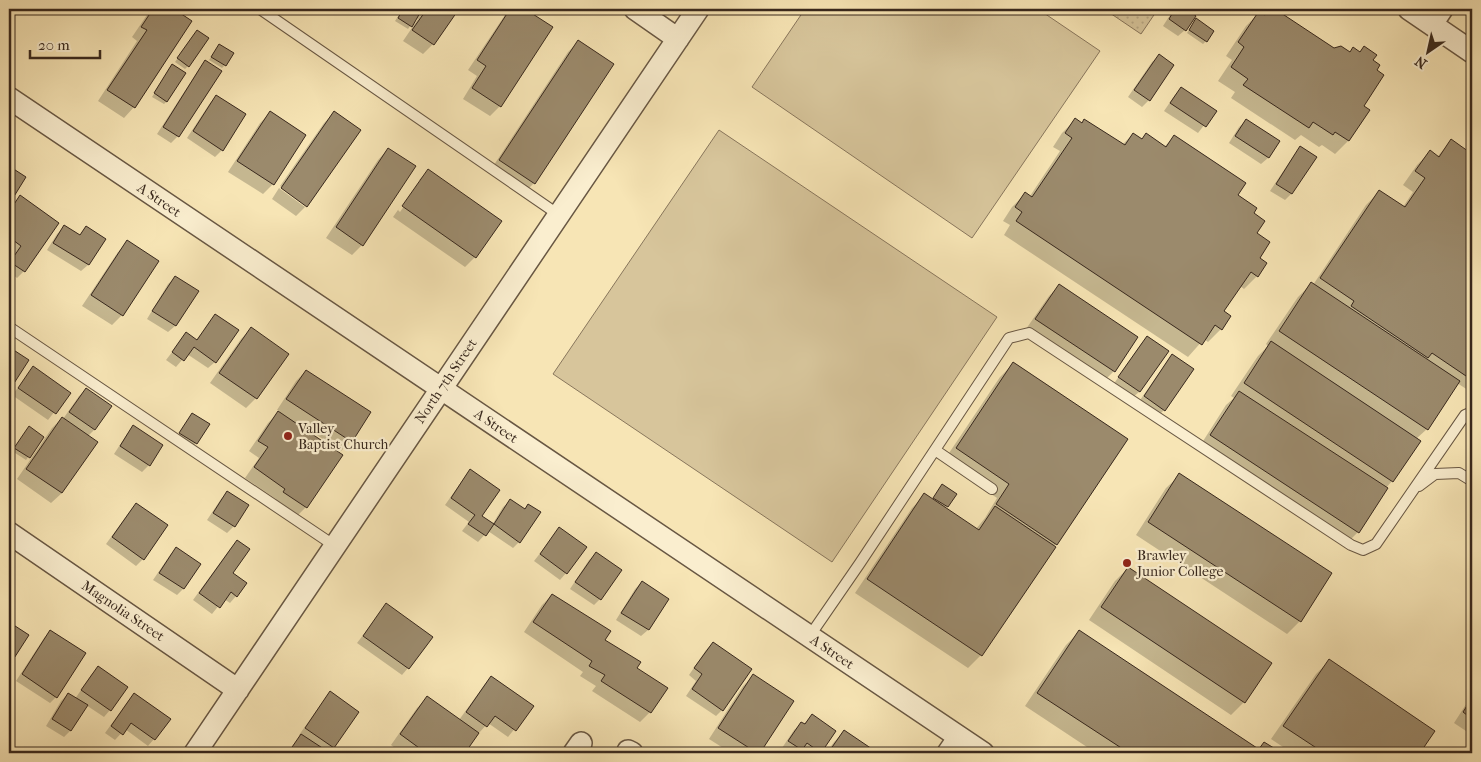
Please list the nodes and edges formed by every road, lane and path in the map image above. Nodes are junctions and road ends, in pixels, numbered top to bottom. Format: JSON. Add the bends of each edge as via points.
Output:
{"nodes":[{"id":1,"x":260,"y":9,"type":"edge"},
{"id":2,"x":635,"y":9,"type":"edge"},
{"id":3,"x":698,"y":9,"type":"edge"},
{"id":4,"x":1409,"y":9,"type":"edge"},
{"id":5,"x":1437,"y":16,"type":"edge"},
{"id":6,"x":678,"y":39,"type":"junction"},
{"id":7,"x":1472,"y":52,"type":"edge"},
{"id":8,"x":9,"y":98,"type":"edge"},
{"id":9,"x":559,"y":215,"type":"junction"},
{"id":10,"x":9,"y":327,"type":"edge"},
{"id":11,"x":441,"y":389,"type":"junction"},
{"id":12,"x":1472,"y":412,"type":"edge"},
{"id":13,"x":934,"y":450,"type":"junction"},
{"id":14,"x":1472,"y":481,"type":"edge"},
{"id":15,"x":992,"y":489,"type":"dead end"},
{"id":16,"x":1410,"y":493,"type":"junction"},
{"id":17,"x":9,"y":533,"type":"edge"},
{"id":18,"x":335,"y":546,"type":"junction"},
{"id":19,"x":809,"y":637,"type":"junction"},
{"id":20,"x":238,"y":690,"type":"junction"},
{"id":21,"x":953,"y":745,"type":"edge"},
{"id":22,"x":9,"y":750,"type":"edge"},
{"id":23,"x":13,"y":753,"type":"edge"},
{"id":24,"x":195,"y":753,"type":"edge"},
{"id":25,"x":983,"y":753,"type":"edge"}],
"edges":[{"from":1,"to":9,"type":"lane"},
{"from":2,"to":6,"type":"street"},
{"from":3,"to":6,"type":"street","name":"North 7th Street"},
{"from":4,"to":5,"type":"street"},
{"from":5,"to":7,"type":"street"},
{"from":6,"to":9,"type":"street","name":"North 7th Street"},
{"from":8,"to":11,"type":"street","name":"A Street"},
{"from":9,"to":11,"type":"street","name":"North 7th Street"},
{"from":10,"to":18,"type":"lane"},
{"from":11,"to":18,"type":"street","name":"North 7th Street"},
{"from":11,"to":19,"type":"street","name":"A Street"},
{"from":12,"to":16,"type":"lane","via":[[1465,415]]},
{"from":13,"to":15,"type":"lane"},
{"from":13,"to":16,"type":"lane","via":[[1009,338],[1029,333],[1351,545],[1364,550],[1376,544]]},
{"from":13,"to":19,"type":"lane"},
{"from":14,"to":16,"type":"lane","via":[[1459,473],[1435,474]]},
{"from":17,"to":20,"type":"street","name":"Magnolia Street"},
{"from":18,"to":20,"type":"street","name":"North 7th Street"},
{"from":19,"to":21,"type":"street","name":"A Street"},
{"from":20,"to":24,"type":"street","name":"North 7th Street"},
{"from":21,"to":25,"type":"street","name":"A Street"},
{"from":22,"to":23,"type":"lane"}]}
